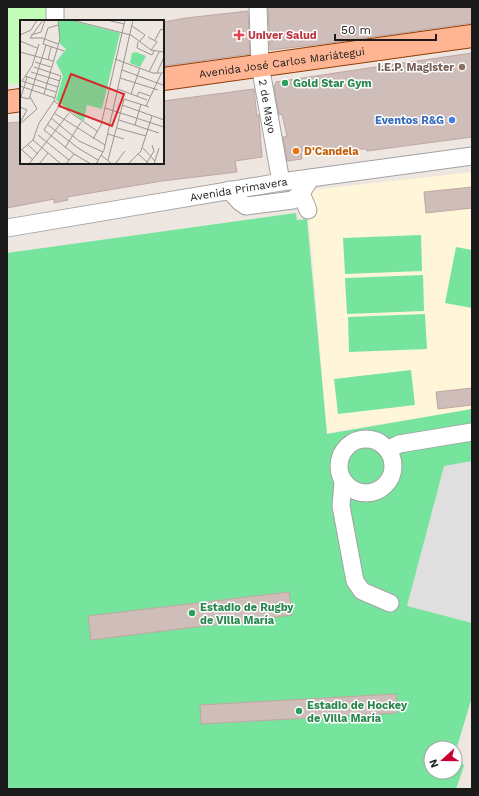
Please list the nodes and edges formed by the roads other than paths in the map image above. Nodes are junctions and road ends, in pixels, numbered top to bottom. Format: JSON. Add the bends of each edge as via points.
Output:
{"nodes":[{"id":1,"x":55,"y":7,"type":"edge"},
{"id":2,"x":258,"y":7,"type":"edge"},
{"id":3,"x":55,"y":20,"type":"edge"},
{"id":4,"x":472,"y":36,"type":"edge"},
{"id":5,"x":260,"y":65,"type":"junction"},
{"id":6,"x":164,"y":79,"type":"edge"},
{"id":7,"x":20,"y":100,"type":"edge"},
{"id":8,"x":7,"y":102,"type":"edge"},
{"id":9,"x":472,"y":156,"type":"edge"},
{"id":10,"x":311,"y":178,"type":"junction"},
{"id":11,"x":280,"y":182,"type":"junction"},
{"id":12,"x":229,"y":190,"type":"junction"},
{"id":13,"x":301,"y":193,"type":"junction"},
{"id":14,"x":308,"y":210,"type":"dead end"},
{"id":15,"x":7,"y":228,"type":"edge"},
{"id":16,"x":472,"y":432,"type":"edge"},
{"id":17,"x":388,"y":450,"type":"junction"},
{"id":18,"x":343,"y":482,"type":"junction"},
{"id":19,"x":390,"y":603,"type":"dead end"}],
"edges":[{"from":1,"to":3,"type":"street"},
{"from":2,"to":5,"type":"street","name":"2 de Mayo"},
{"from":4,"to":5,"type":"main road","name":"Avenida José Carlos Mariátegui"},
{"from":5,"to":6,"type":"main road","name":"Avenida José Carlos Mariátegui"},
{"from":5,"to":11,"type":"street","name":"2 de Mayo"},
{"from":7,"to":8,"type":"main road"},
{"from":9,"to":10,"type":"street","name":"Avenida Primavera"},
{"from":10,"to":11,"type":"street","name":"Avenida Primavera"},
{"from":10,"to":13,"type":"street"},
{"from":11,"to":12,"type":"street","name":"Avenida Primavera"},
{"from":12,"to":13,"type":"street","via":[[246,206],[293,200]]},
{"from":12,"to":15,"type":"street","name":"Avenida Primavera"},
{"from":13,"to":14,"type":"street"},
{"from":16,"to":17,"type":"street","via":[[399,444]]},
{"from":17,"to":18,"type":"street","via":[[393,470],[382,488],[361,493]]},
{"from":17,"to":18,"type":"street","via":[[383,444],[370,438],[349,444],[344,448],[338,461]]},
{"from":18,"to":19,"type":"street","via":[[341,506],[355,581],[362,591]]}]}
